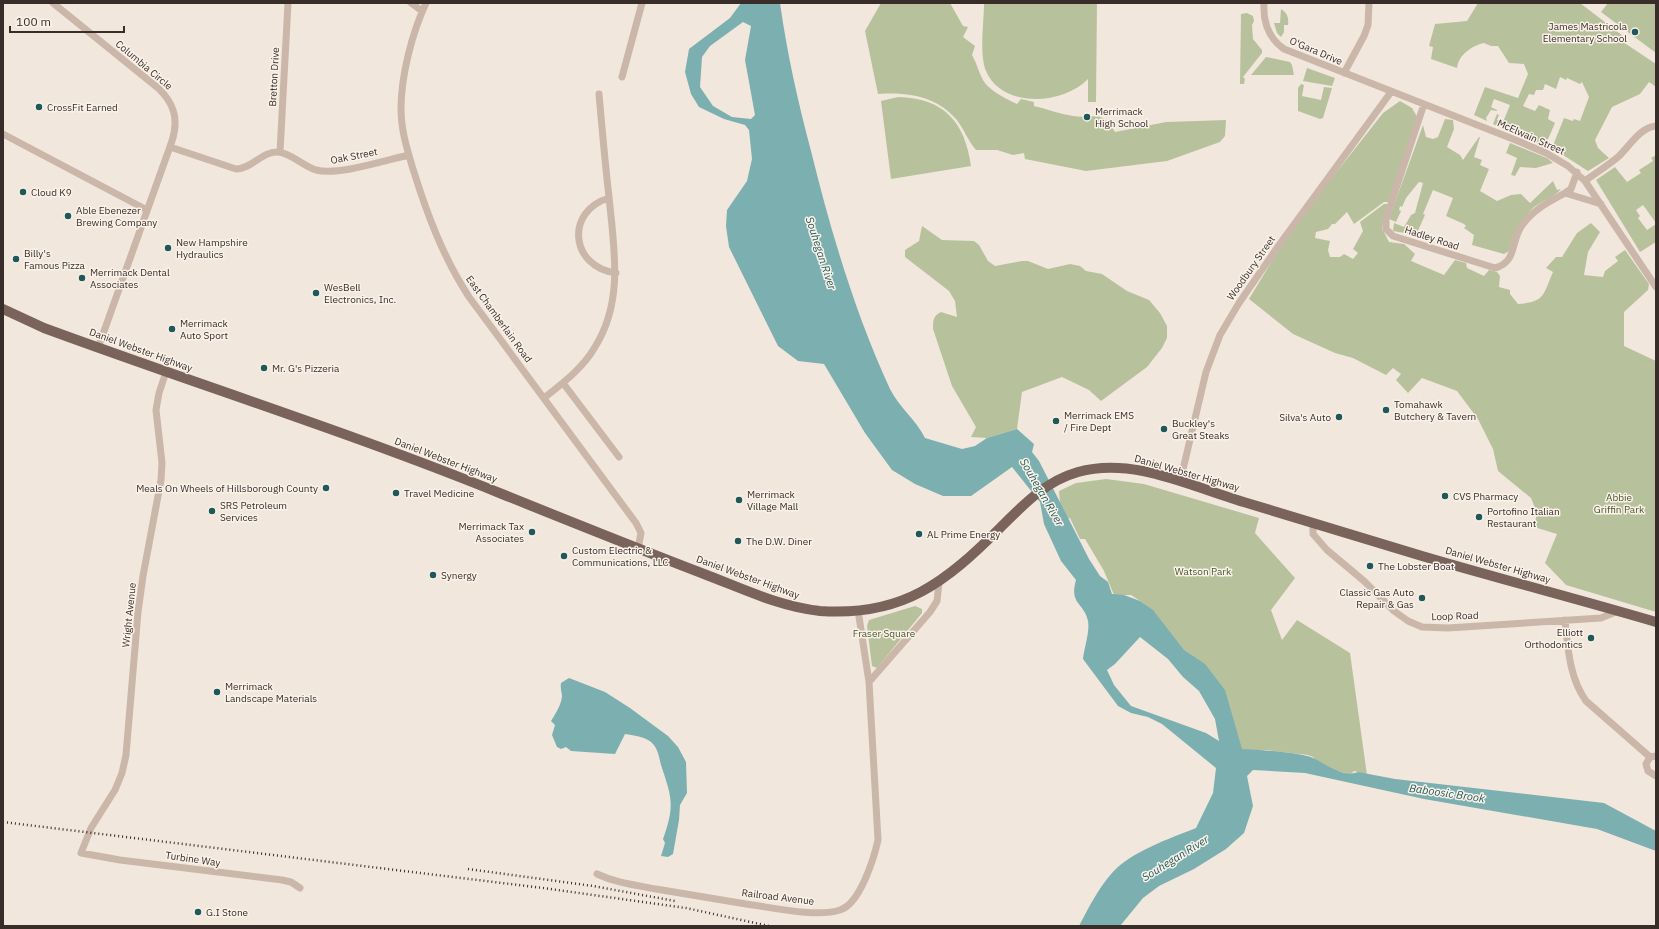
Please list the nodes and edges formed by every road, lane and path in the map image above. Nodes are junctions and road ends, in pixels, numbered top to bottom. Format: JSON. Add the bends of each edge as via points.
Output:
{"nodes":[{"id":1,"x":53,"y":3,"type":"edge"},
{"id":2,"x":288,"y":3,"type":"edge"},
{"id":3,"x":411,"y":3,"type":"edge"},
{"id":4,"x":426,"y":3,"type":"edge"},
{"id":5,"x":1264,"y":3,"type":"edge"},
{"id":6,"x":1369,"y":3,"type":"edge"},
{"id":7,"x":639,"y":4,"type":"edge"},
{"id":8,"x":422,"y":11,"type":"junction"},
{"id":9,"x":1344,"y":73,"type":"junction"},
{"id":10,"x":622,"y":77,"type":"dead end"},
{"id":11,"x":1391,"y":92,"type":"junction"},
{"id":12,"x":599,"y":94,"type":"dead end"},
{"id":13,"x":1424,"y":104,"type":"junction"},
{"id":14,"x":1656,"y":126,"type":"edge"},
{"id":15,"x":3,"y":134,"type":"edge"},
{"id":16,"x":170,"y":147,"type":"junction"},
{"id":17,"x":280,"y":152,"type":"junction"},
{"id":18,"x":409,"y":155,"type":"junction"},
{"id":19,"x":1577,"y":172,"type":"junction"},
{"id":20,"x":1585,"y":181,"type":"junction"},
{"id":21,"x":1565,"y":193,"type":"junction"},
{"id":22,"x":609,"y":198,"type":"junction"},
{"id":23,"x":1601,"y":204,"type":"junction"},
{"id":24,"x":147,"y":210,"type":"junction"},
{"id":25,"x":616,"y":273,"type":"junction"},
{"id":26,"x":1656,"y":287,"type":"edge"},
{"id":27,"x":3,"y":309,"type":"edge"},
{"id":28,"x":98,"y":348,"type":"junction"},
{"id":29,"x":166,"y":372,"type":"junction"},
{"id":30,"x":563,"y":383,"type":"junction"},
{"id":31,"x":544,"y":398,"type":"junction"},
{"id":32,"x":619,"y":457,"type":"dead end"},
{"id":33,"x":1180,"y":482,"type":"junction"},
{"id":34,"x":1313,"y":523,"type":"junction"},
{"id":35,"x":638,"y":549,"type":"junction"},
{"id":36,"x":939,"y":583,"type":"junction"},
{"id":37,"x":858,"y":610,"type":"junction"},
{"id":38,"x":1618,"y":611,"type":"junction"},
{"id":39,"x":1565,"y":620,"type":"junction"},
{"id":40,"x":1656,"y":622,"type":"edge"},
{"id":41,"x":869,"y":682,"type":"junction"},
{"id":42,"x":1653,"y":757,"type":"edge"},
{"id":43,"x":1656,"y":776,"type":"edge"},
{"id":44,"x":81,"y":853,"type":"joint"},
{"id":45,"x":597,"y":874,"type":"dead end"},
{"id":46,"x":300,"y":888,"type":"dead end"}],
"edges":[{"from":1,"to":16,"type":"street","name":"Columbia Circle","via":[[165,94],[176,117]]},
{"from":2,"to":17,"type":"street","name":"Bretton Drive"},
{"from":3,"to":8,"type":"street"},
{"from":4,"to":8,"type":"street","name":"East Chamberlain Road"},
{"from":5,"to":9,"type":"street","name":"O'Gara Drive","via":[[1265,25],[1275,42],[1290,52]]},
{"from":6,"to":9,"type":"street","via":[[1368,25]]},
{"from":7,"to":10,"type":"street"},
{"from":8,"to":18,"type":"street","name":"East Chamberlain Road","via":[[405,70],[402,90],[402,124]]},
{"from":9,"to":11,"type":"street","name":"McElwain Street"},
{"from":11,"to":13,"type":"street","name":"McElwain Street"},
{"from":11,"to":33,"type":"street","name":"Woodbury Street","via":[[1279,245],[1220,335],[1206,372]]},
{"from":12,"to":22,"type":"street"},
{"from":13,"to":19,"type":"street","name":"McElwain Street","via":[[1539,150]]},
{"from":13,"to":21,"type":"street","name":"Hadley Road","via":[[1386,219],[1386,229],[1393,236],[1495,268],[1504,266],[1510,259],[1521,226],[1532,212]]},
{"from":14,"to":20,"type":"street","via":[[1644,131],[1619,156]]},
{"from":15,"to":24,"type":"street"},
{"from":16,"to":17,"type":"street","via":[[236,169],[249,166],[266,155]]},
{"from":16,"to":24,"type":"street","name":"Columbia Circle"},
{"from":17,"to":18,"type":"street","name":"Oak Street","via":[[308,167],[331,172]]},
{"from":18,"to":31,"type":"street","name":"East Chamberlain Road","via":[[429,218],[457,277]]},
{"from":19,"to":20,"type":"street","name":"McElwain Street"},
{"from":19,"to":21,"type":"street","name":"Hadley Road","via":[[1571,189]]},
{"from":20,"to":23,"type":"street","name":"McElwain Street"},
{"from":21,"to":23,"type":"street"},
{"from":22,"to":25,"type":"street"},
{"from":22,"to":25,"type":"street","via":[[597,202],[585,214],[579,239],[580,248],[589,262],[603,270]]},
{"from":23,"to":26,"type":"street","name":"McElwain Street"},
{"from":24,"to":28,"type":"street","name":"Columbia Circle"},
{"from":25,"to":30,"type":"street","via":[[614,293],[604,332],[584,362]]},
{"from":27,"to":28,"type":"main road","name":"Daniel Webster Highway","via":[[44,328]]},
{"from":28,"to":29,"type":"main road","name":"Daniel Webster Highway"},
{"from":29,"to":35,"type":"main road","name":"Daniel Webster Highway","via":[[438,468]]},
{"from":29,"to":44,"type":"street","name":"Wright Avenue","via":[[156,410],[162,463],[161,480],[138,612],[126,755],[115,790],[91,828]]},
{"from":30,"to":31,"type":"street"},
{"from":30,"to":32,"type":"street"},
{"from":31,"to":35,"type":"street","name":"East Chamberlain Road","via":[[636,523],[641,534]]},
{"from":33,"to":34,"type":"main road","name":"Daniel Webster Highway"},
{"from":33,"to":36,"type":"main road","name":"Daniel Webster Highway","via":[[1118,468],[1101,468],[1067,476],[1036,493],[966,562]]},
{"from":34,"to":38,"type":"main road","name":"Daniel Webster Highway"},
{"from":34,"to":39,"type":"street","name":"Loop Road","via":[[1316,540],[1364,581],[1385,604],[1414,625],[1448,628]]},
{"from":35,"to":37,"type":"main road","name":"Daniel Webster Highway","via":[[789,605],[819,611]]},
{"from":36,"to":37,"type":"main road","name":"Daniel Webster Highway","via":[[892,604]]},
{"from":36,"to":41,"type":"street","via":[[936,601],[930,612]]},
{"from":37,"to":41,"type":"street","name":"Railroad Avenue"},
{"from":38,"to":39,"type":"street","name":"Loop Road","via":[[1600,618]]},
{"from":38,"to":40,"type":"main road","name":"Daniel Webster Highway"},
{"from":39,"to":42,"type":"street","via":[[1570,662],[1578,690],[1598,711]]},
{"from":41,"to":45,"type":"street","name":"Railroad Avenue","via":[[878,840],[874,857],[861,886],[856,896],[844,908],[820,912],[774,908],[643,887]]},
{"from":42,"to":43,"type":"street","via":[[1646,764],[1646,768],[1650,774]]},
{"from":44,"to":46,"type":"street","name":"Turbine Way","via":[[282,880]]}]}
